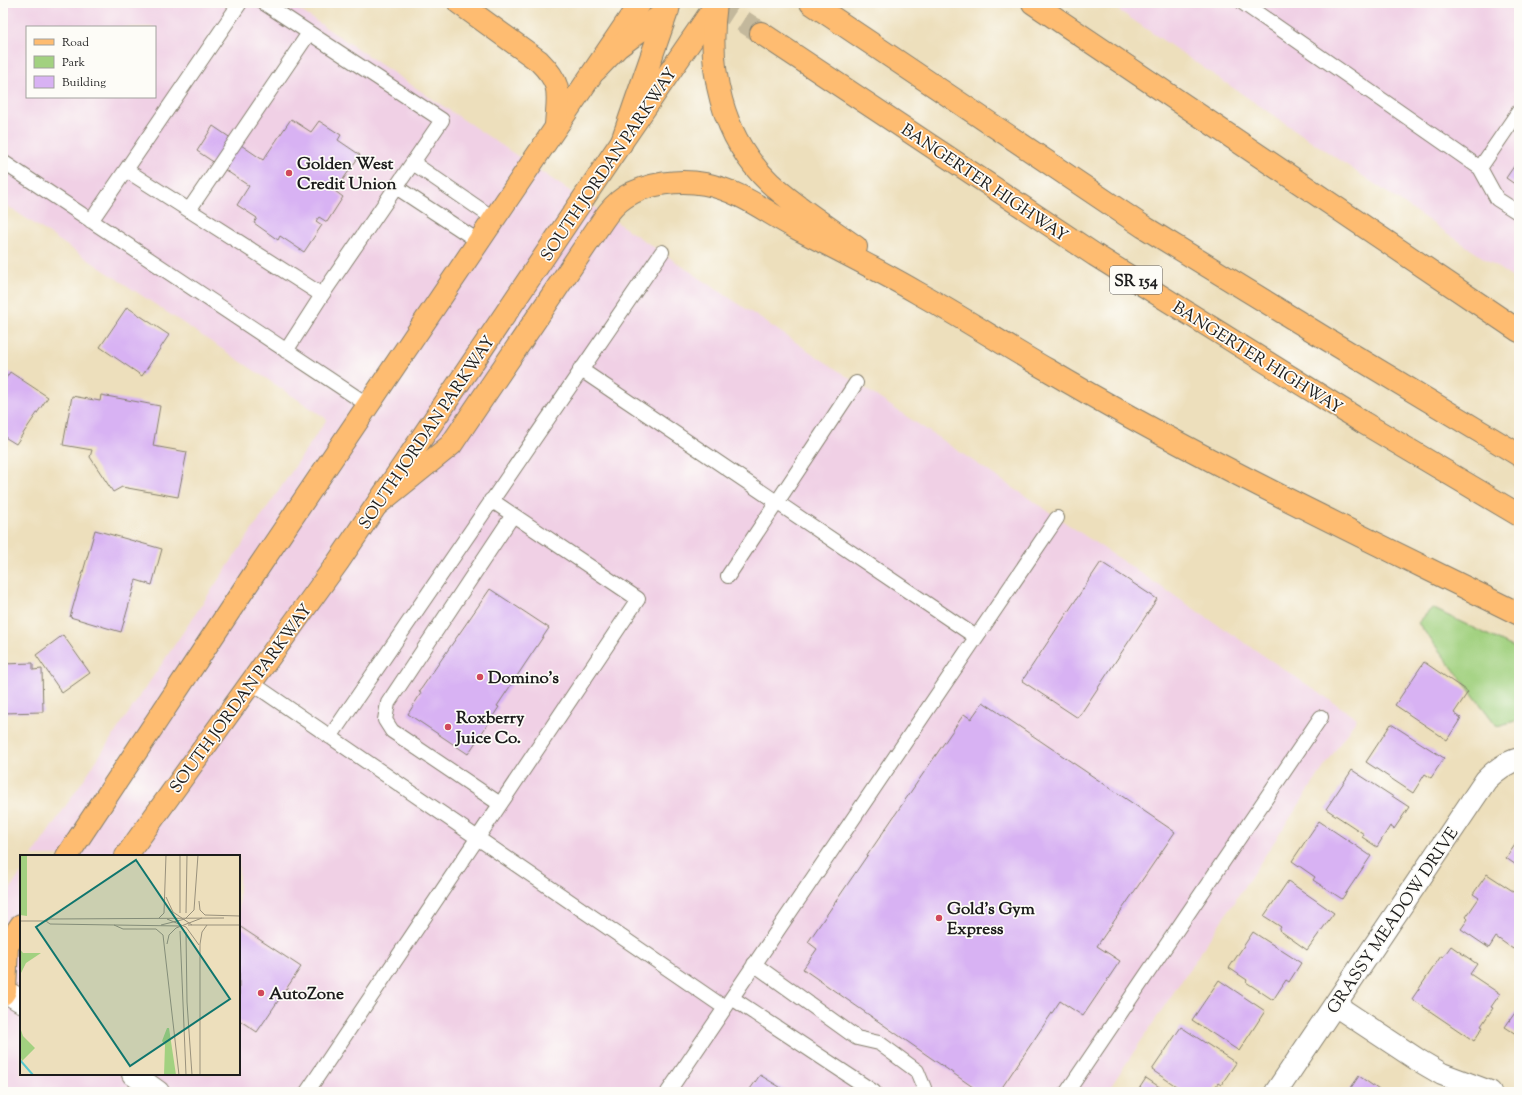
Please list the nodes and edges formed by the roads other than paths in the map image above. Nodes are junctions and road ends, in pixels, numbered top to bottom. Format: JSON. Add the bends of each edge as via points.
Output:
{"nodes":[{"id":1,"x":240,"y":3,"type":"edge"},
{"id":2,"x":264,"y":3,"type":"edge"},
{"id":3,"x":459,"y":3,"type":"edge"},
{"id":4,"x":640,"y":3,"type":"edge"},
{"id":5,"x":811,"y":3,"type":"edge"},
{"id":6,"x":1033,"y":3,"type":"edge"},
{"id":7,"x":1242,"y":3,"type":"edge"},
{"id":8,"x":717,"y":4,"type":"edge"},
{"id":9,"x":672,"y":6,"type":"edge"},
{"id":10,"x":309,"y":33,"type":"junction"},
{"id":11,"x":761,"y":33,"type":"tunnel mouth"},
{"id":12,"x":596,"y":70,"type":"junction"},
{"id":13,"x":1519,"y":111,"type":"edge"},
{"id":14,"x":556,"y":124,"type":"junction"},
{"id":15,"x":621,"y":144,"type":"junction"},
{"id":16,"x":3,"y":162,"type":"edge"},
{"id":17,"x":412,"y":162,"type":"junction"},
{"id":18,"x":1480,"y":168,"type":"junction"},
{"id":19,"x":126,"y":170,"type":"junction"},
{"id":20,"x":396,"y":188,"type":"junction"},
{"id":21,"x":189,"y":210,"type":"junction"},
{"id":22,"x":1519,"y":213,"type":"edge"},
{"id":23,"x":493,"y":218,"type":"junction"},
{"id":24,"x":91,"y":221,"type":"junction"},
{"id":25,"x":478,"y":241,"type":"junction"},
{"id":26,"x":662,"y":252,"type":"dead end"},
{"id":27,"x":918,"y":293,"type":"junction"},
{"id":28,"x":322,"y":295,"type":"junction"},
{"id":29,"x":1519,"y":331,"type":"edge"},
{"id":30,"x":286,"y":351,"type":"junction"},
{"id":31,"x":580,"y":369,"type":"junction"},
{"id":32,"x":856,"y":383,"type":"dead end"},
{"id":33,"x":368,"y":405,"type":"junction"},
{"id":34,"x":1519,"y":455,"type":"edge"},
{"id":35,"x":491,"y":500,"type":"junction"},
{"id":36,"x":777,"y":503,"type":"junction"},
{"id":37,"x":378,"y":504,"type":"junction"},
{"id":38,"x":514,"y":515,"type":"junction"},
{"id":39,"x":1519,"y":515,"type":"edge"},
{"id":40,"x":1057,"y":518,"type":"dead end"},
{"id":41,"x":728,"y":576,"type":"dead end"},
{"id":42,"x":1519,"y":614,"type":"edge"},
{"id":43,"x":976,"y":637,"type":"junction"},
{"id":44,"x":252,"y":683,"type":"junction"},
{"id":45,"x":1321,"y":717,"type":"dead end"},
{"id":46,"x":330,"y":737,"type":"junction"},
{"id":47,"x":1519,"y":759,"type":"edge"},
{"id":48,"x":500,"y":804,"type":"junction"},
{"id":49,"x":478,"y":838,"type":"junction"},
{"id":50,"x":68,"y":855,"type":"edge"},
{"id":51,"x":127,"y":855,"type":"edge"},
{"id":52,"x":20,"y":926,"type":"edge"},
{"id":53,"x":754,"y":964,"type":"junction"},
{"id":54,"x":11,"y":992,"type":"edge"},
{"id":55,"x":728,"y":1003,"type":"junction"},
{"id":56,"x":1335,"y":1005,"type":"junction"},
{"id":57,"x":133,"y":1075,"type":"edge"},
{"id":58,"x":158,"y":1092,"type":"edge"},
{"id":59,"x":307,"y":1092,"type":"edge"},
{"id":60,"x":668,"y":1092,"type":"edge"},
{"id":61,"x":874,"y":1092,"type":"edge"},
{"id":62,"x":924,"y":1092,"type":"edge"},
{"id":63,"x":1067,"y":1092,"type":"edge"},
{"id":64,"x":1276,"y":1092,"type":"edge"},
{"id":65,"x":1490,"y":1092,"type":"edge"}],
"edges":[{"from":1,"to":19,"type":"lane"},
{"from":2,"to":10,"type":"lane"},
{"from":3,"to":14,"type":"main road","via":[[547,69],[559,89]]},
{"from":4,"to":12,"type":"main road"},
{"from":5,"to":34,"type":"main road","number":"SR 154","via":[[1144,227]]},
{"from":6,"to":29,"type":"main road"},
{"from":7,"to":18,"type":"lane"},
{"from":8,"to":15,"type":"main road","name":"SOUTH JORDAN PARKWAY"},
{"from":8,"to":27,"type":"main road","via":[[714,51],[718,90],[732,132],[746,156],[761,175],[786,197]]},
{"from":9,"to":12,"type":"main road","via":[[618,47]]},
{"from":9,"to":15,"type":"main road"},
{"from":10,"to":17,"type":"lane","via":[[442,120]]},
{"from":10,"to":21,"type":"lane"},
{"from":11,"to":39,"type":"main road","name":"BANGERTER HIGHWAY","number":"SR 154","via":[[1095,255],[1364,423]]},
{"from":12,"to":14,"type":"main road"},
{"from":13,"to":18,"type":"lane"},
{"from":14,"to":23,"type":"main road"},
{"from":15,"to":37,"type":"main road","name":"SOUTH JORDAN PARKWAY"},
{"from":16,"to":24,"type":"lane"},
{"from":17,"to":20,"type":"lane"},
{"from":17,"to":23,"type":"lane"},
{"from":18,"to":22,"type":"lane","via":[[1497,199]]},
{"from":19,"to":21,"type":"lane"},
{"from":19,"to":24,"type":"lane"},
{"from":20,"to":25,"type":"lane"},
{"from":20,"to":28,"type":"lane"},
{"from":21,"to":28,"type":"lane"},
{"from":23,"to":25,"type":"main road"},
{"from":24,"to":30,"type":"lane"},
{"from":25,"to":33,"type":"main road"},
{"from":26,"to":31,"type":"lane"},
{"from":27,"to":37,"type":"main road","via":[[731,191],[703,184],[665,183],[637,192],[617,203],[603,220],[451,445]]},
{"from":27,"to":42,"type":"main road","via":[[1160,434],[1266,490]]},
{"from":28,"to":30,"type":"lane"},
{"from":30,"to":33,"type":"lane"},
{"from":31,"to":35,"type":"lane"},
{"from":31,"to":36,"type":"lane"},
{"from":32,"to":36,"type":"lane"},
{"from":33,"to":50,"type":"main road"},
{"from":35,"to":38,"type":"lane"},
{"from":35,"to":46,"type":"lane"},
{"from":36,"to":41,"type":"lane"},
{"from":36,"to":43,"type":"lane"},
{"from":37,"to":44,"type":"main road","name":"SOUTH JORDAN PARKWAY"},
{"from":38,"to":48,"type":"lane","via":[[388,703],[385,720],[392,731]]},
{"from":38,"to":48,"type":"lane","via":[[638,599]]},
{"from":40,"to":43,"type":"lane"},
{"from":43,"to":53,"type":"lane"},
{"from":44,"to":46,"type":"lane"},
{"from":44,"to":51,"type":"main road","name":"SOUTH JORDAN PARKWAY"},
{"from":45,"to":63,"type":"lane"},
{"from":46,"to":49,"type":"lane"},
{"from":47,"to":56,"type":"street","name":"GRASSY MEADOW DRIVE","via":[[1495,770],[1486,780]]},
{"from":48,"to":49,"type":"lane"},
{"from":49,"to":55,"type":"lane"},
{"from":49,"to":59,"type":"lane"},
{"from":52,"to":54,"type":"main road","via":[[7,946]]},
{"from":53,"to":55,"type":"lane"},
{"from":53,"to":62,"type":"lane","via":[[857,1038],[879,1043],[917,1070]]},
{"from":55,"to":60,"type":"lane"},
{"from":55,"to":61,"type":"lane"},
{"from":56,"to":64,"type":"street","name":"GRASSY MEADOW DRIVE"},
{"from":56,"to":65,"type":"street","via":[[1442,1074]]},
{"from":57,"to":58,"type":"street"}]}
